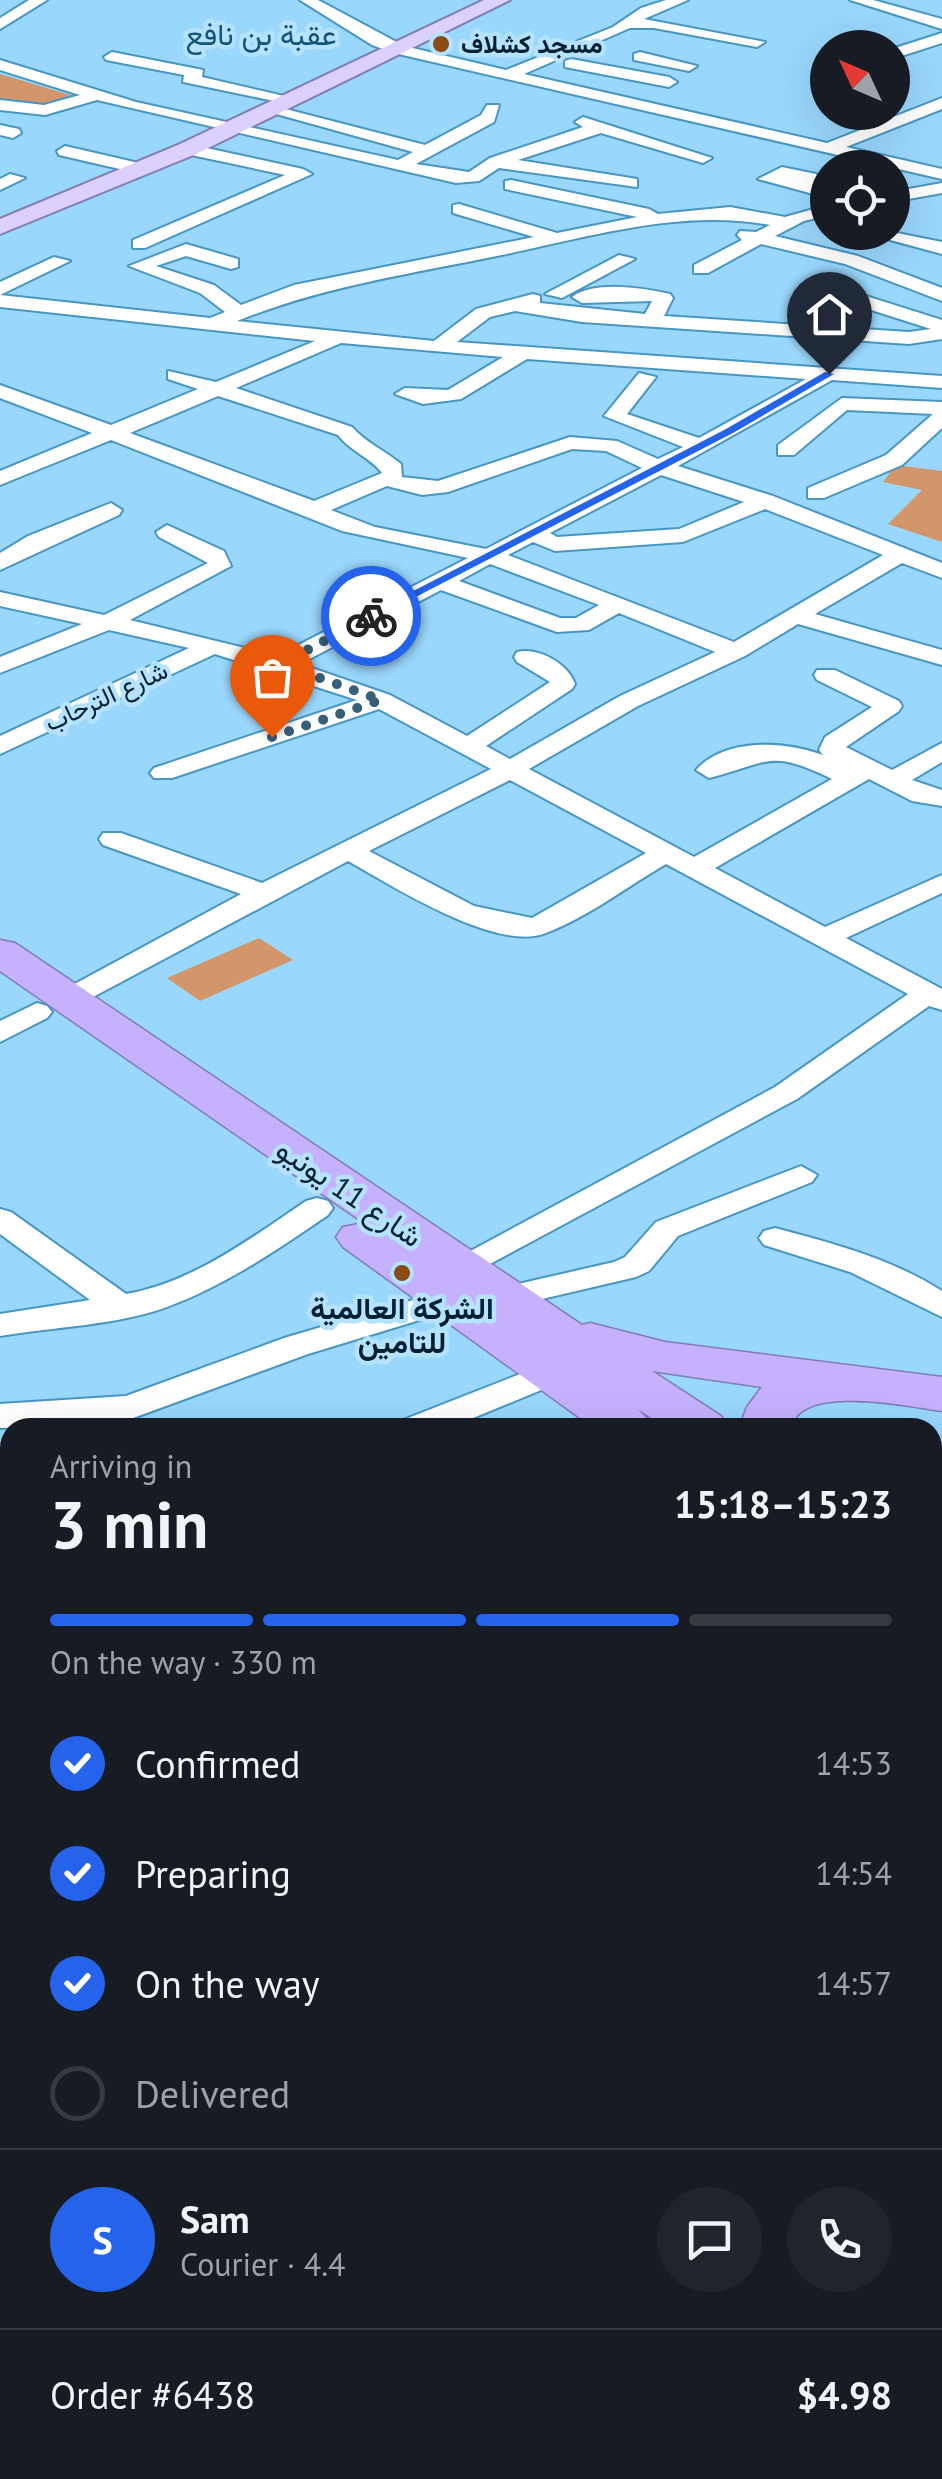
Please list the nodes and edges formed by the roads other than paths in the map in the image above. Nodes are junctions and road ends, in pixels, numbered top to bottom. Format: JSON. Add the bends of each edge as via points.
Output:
{"nodes":[{"id":1,"x":40,"y":0,"type":"edge"},
{"id":2,"x":307,"y":0,"type":"edge"},
{"id":3,"x":681,"y":0,"type":"edge"},
{"id":4,"x":856,"y":0,"type":"edge"},
{"id":5,"x":493,"y":2,"type":"edge"},
{"id":6,"x":942,"y":9,"type":"edge"},
{"id":7,"x":916,"y":17,"type":"junction"},
{"id":8,"x":0,"y":24,"type":"edge"},
{"id":9,"x":627,"y":24,"type":"junction"},
{"id":10,"x":942,"y":24,"type":"edge"},
{"id":11,"x":942,"y":38,"type":"edge"},
{"id":12,"x":756,"y":42,"type":"dead end"},
{"id":13,"x":151,"y":44,"type":"dead end"},
{"id":14,"x":576,"y":44,"type":"junction"},
{"id":15,"x":910,"y":48,"type":"edge"},
{"id":16,"x":398,"y":50,"type":"junction"},
{"id":17,"x":112,"y":58,"type":"junction"},
{"id":18,"x":542,"y":59,"type":"junction"},
{"id":19,"x":0,"y":66,"type":"edge"},
{"id":20,"x":689,"y":66,"type":"dead end"},
{"id":21,"x":79,"y":68,"type":"dead end"},
{"id":22,"x":512,"y":73,"type":"junction"},
{"id":23,"x":44,"y":80,"type":"junction"},
{"id":24,"x":170,"y":81,"type":"dead end"},
{"id":25,"x":669,"y":82,"type":"dead end"},
{"id":26,"x":94,"y":96,"type":"junction"},
{"id":27,"x":292,"y":100,"type":"junction"},
{"id":28,"x":942,"y":103,"type":"edge"},
{"id":29,"x":0,"y":105,"type":"edge"},
{"id":30,"x":213,"y":106,"type":"dead end"},
{"id":31,"x":493,"y":108,"type":"dead end"},
{"id":32,"x":264,"y":112,"type":"junction"},
{"id":33,"x":565,"y":116,"type":"dead end"},
{"id":34,"x":910,"y":116,"type":"edge"},
{"id":35,"x":234,"y":127,"type":"junction"},
{"id":36,"x":601,"y":127,"type":"junction"},
{"id":37,"x":873,"y":130,"type":"edge"},
{"id":38,"x":670,"y":148,"type":"junction"},
{"id":39,"x":828,"y":148,"type":"junction"},
{"id":40,"x":188,"y":149,"type":"junction"},
{"id":41,"x":65,"y":151,"type":"dead end"},
{"id":42,"x":429,"y":151,"type":"junction"},
{"id":43,"x":703,"y":158,"type":"dead end"},
{"id":44,"x":496,"y":162,"type":"junction"},
{"id":45,"x":404,"y":163,"type":"junction"},
{"id":46,"x":619,"y":166,"type":"dead end"},
{"id":47,"x":137,"y":168,"type":"junction"},
{"id":48,"x":942,"y":174,"type":"edge"},
{"id":49,"x":631,"y":184,"type":"dead end"},
{"id":50,"x":800,"y":185,"type":"dead end"},
{"id":51,"x":511,"y":186,"type":"dead end"},
{"id":52,"x":810,"y":188,"type":"edge"},
{"id":53,"x":942,"y":188,"type":"edge"},
{"id":54,"x":910,"y":194,"type":"edge"},
{"id":55,"x":685,"y":196,"type":"dead end"},
{"id":56,"x":910,"y":201,"type":"edge"},
{"id":57,"x":459,"y":209,"type":"dead end"},
{"id":58,"x":942,"y":209,"type":"edge"},
{"id":59,"x":635,"y":211,"type":"junction"},
{"id":60,"x":810,"y":215,"type":"edge"},
{"id":61,"x":671,"y":219,"type":"junction"},
{"id":62,"x":793,"y":220,"type":"junction"},
{"id":63,"x":5,"y":222,"type":"edge"},
{"id":64,"x":810,"y":222,"type":"edge"},
{"id":65,"x":560,"y":239,"type":"junction"},
{"id":66,"x":760,"y":239,"type":"junction"},
{"id":67,"x":910,"y":241,"type":"edge"},
{"id":68,"x":138,"y":244,"type":"dead end"},
{"id":69,"x":942,"y":248,"type":"edge"},
{"id":70,"x":626,"y":259,"type":"dead end"},
{"id":71,"x":61,"y":261,"type":"dead end"},
{"id":72,"x":231,"y":263,"type":"dead end"},
{"id":73,"x":702,"y":268,"type":"dead end"},
{"id":74,"x":582,"y":280,"type":"junction"},
{"id":75,"x":0,"y":289,"type":"edge"},
{"id":76,"x":134,"y":289,"type":"dead end"},
{"id":77,"x":828,"y":290,"type":"dead end"},
{"id":78,"x":942,"y":294,"type":"edge"},
{"id":79,"x":624,"y":295,"type":"junction"},
{"id":80,"x":537,"y":300,"type":"junction"},
{"id":81,"x":0,"y":301,"type":"edge"},
{"id":82,"x":516,"y":304,"type":"junction"},
{"id":83,"x":81,"y":309,"type":"junction"},
{"id":84,"x":237,"y":312,"type":"junction"},
{"id":85,"x":652,"y":318,"type":"junction"},
{"id":86,"x":212,"y":324,"type":"junction"},
{"id":87,"x":721,"y":324,"type":"junction"},
{"id":88,"x":942,"y":330,"type":"edge"},
{"id":89,"x":338,"y":338,"type":"junction"},
{"id":90,"x":909,"y":338,"type":"junction"},
{"id":91,"x":438,"y":347,"type":"junction"},
{"id":92,"x":522,"y":354,"type":"junction"},
{"id":93,"x":704,"y":366,"type":"junction"},
{"id":94,"x":829,"y":374,"type":"junction"},
{"id":95,"x":175,"y":375,"type":"dead end"},
{"id":96,"x":646,"y":378,"type":"dead end"},
{"id":97,"x":889,"y":378,"type":"junction"},
{"id":98,"x":942,"y":382,"type":"edge"},
{"id":99,"x":216,"y":389,"type":"junction"},
{"id":100,"x":0,"y":391,"type":"edge"},
{"id":101,"x":405,"y":394,"type":"dead end"},
{"id":102,"x":942,"y":407,"type":"edge"},
{"id":103,"x":111,"y":434,"type":"junction"},
{"id":104,"x":702,"y":446,"type":"junction"},
{"id":105,"x":786,"y":450,"type":"dead end"},
{"id":106,"x":658,"y":467,"type":"junction"},
{"id":107,"x":0,"y":479,"type":"edge"},
{"id":108,"x":386,"y":479,"type":"junction"},
{"id":109,"x":816,"y":492,"type":"dead end"},
{"id":110,"x":764,"y":500,"type":"junction"},
{"id":111,"x":314,"y":509,"type":"junction"},
{"id":112,"x":111,"y":510,"type":"dead end"},
{"id":113,"x":167,"y":532,"type":"dead end"},
{"id":114,"x":529,"y":532,"type":"junction"},
{"id":115,"x":898,"y":556,"type":"junction"},
{"id":116,"x":491,"y":557,"type":"junction"},
{"id":117,"x":0,"y":563,"type":"edge"},
{"id":118,"x":942,"y":571,"type":"edge"},
{"id":119,"x":438,"y":581,"type":"junction"},
{"id":120,"x":0,"y":598,"type":"edge"},
{"id":121,"x":615,"y":606,"type":"junction"},
{"id":122,"x":798,"y":618,"type":"junction"},
{"id":123,"x":106,"y":623,"type":"junction"},
{"id":124,"x":212,"y":646,"type":"junction"},
{"id":125,"x":736,"y":651,"type":"junction"},
{"id":126,"x":526,"y":657,"type":"dead end"},
{"id":127,"x":942,"y":658,"type":"edge"},
{"id":128,"x":281,"y":664,"type":"junction"},
{"id":129,"x":0,"y":666,"type":"edge"},
{"id":130,"x":826,"y":675,"type":"dead end"},
{"id":131,"x":381,"y":700,"type":"junction"},
{"id":132,"x":0,"y":746,"type":"edge"},
{"id":133,"x":466,"y":749,"type":"junction"},
{"id":134,"x":942,"y":750,"type":"edge"},
{"id":135,"x":709,"y":770,"type":"dead end"},
{"id":136,"x":507,"y":771,"type":"junction"},
{"id":137,"x":162,"y":773,"type":"dead end"},
{"id":138,"x":870,"y":776,"type":"junction"},
{"id":139,"x":942,"y":798,"type":"edge"},
{"id":140,"x":112,"y":839,"type":"dead end"},
{"id":141,"x":351,"y":852,"type":"junction"},
{"id":142,"x":664,"y":854,"type":"junction"},
{"id":143,"x":692,"y":870,"type":"junction"},
{"id":144,"x":942,"y":884,"type":"edge"},
{"id":145,"x":264,"y":894,"type":"junction"},
{"id":146,"x":824,"y":938,"type":"junction"},
{"id":147,"x":0,"y":952,"type":"edge"},
{"id":148,"x":935,"y":997,"type":"edge"},
{"id":149,"x":26,"y":1008,"type":"edge"},
{"id":150,"x":801,"y":1175,"type":"dead end"},
{"id":151,"x":317,"y":1208,"type":"junction"},
{"id":152,"x":0,"y":1219,"type":"edge"},
{"id":153,"x":775,"y":1238,"type":"dead end"},
{"id":154,"x":454,"y":1285,"type":"junction"},
{"id":155,"x":504,"y":1297,"type":"junction"},
{"id":156,"x":942,"y":1306,"type":"edge"},
{"id":157,"x":123,"y":1308,"type":"junction"},
{"id":158,"x":0,"y":1325,"type":"edge"},
{"id":159,"x":549,"y":1349,"type":"junction"},
{"id":160,"x":942,"y":1394,"type":"edge"},
{"id":161,"x":942,"y":1409,"type":"edge"},
{"id":162,"x":0,"y":1416,"type":"edge"},
{"id":163,"x":432,"y":1418,"type":"edge"},
{"id":164,"x":585,"y":1418,"type":"edge"},
{"id":165,"x":620,"y":1418,"type":"edge"},
{"id":166,"x":683,"y":1418,"type":"edge"},
{"id":167,"x":766,"y":1418,"type":"edge"}],
"edges":[{"from":1,"to":8,"type":"street"},
{"from":2,"to":16,"type":"street"},
{"from":3,"to":9,"type":"street","via":[[646,10]]},
{"from":4,"to":7,"type":"street"},
{"from":5,"to":16,"type":"main road"},
{"from":6,"to":7,"type":"street"},
{"from":7,"to":10,"type":"street"},
{"from":9,"to":12,"type":"street"},
{"from":9,"to":14,"type":"street"},
{"from":11,"to":15,"type":"street"},
{"from":13,"to":17,"type":"street"},
{"from":14,"to":18,"type":"street"},
{"from":14,"to":20,"type":"street"},
{"from":16,"to":22,"type":"street"},
{"from":16,"to":27,"type":"main road"},
{"from":17,"to":24,"type":"street","via":[[96,63]]},
{"from":17,"to":27,"type":"street"},
{"from":18,"to":22,"type":"street"},
{"from":18,"to":25,"type":"street"},
{"from":19,"to":23,"type":"street"},
{"from":21,"to":23,"type":"street"},
{"from":22,"to":39,"type":"street"},
{"from":23,"to":26,"type":"street"},
{"from":26,"to":29,"type":"street","via":[[38,111]]},
{"from":26,"to":35,"type":"street"},
{"from":27,"to":32,"type":"main road"},
{"from":28,"to":34,"type":"street"},
{"from":30,"to":32,"type":"street"},
{"from":31,"to":42,"type":"street","via":[[494,114]]},
{"from":32,"to":35,"type":"main road"},
{"from":32,"to":42,"type":"street"},
{"from":33,"to":36,"type":"street"},
{"from":35,"to":40,"type":"main road"},
{"from":35,"to":45,"type":"street"},
{"from":36,"to":38,"type":"street"},
{"from":36,"to":44,"type":"street"},
{"from":37,"to":39,"type":"street"},
{"from":38,"to":43,"type":"street"},
{"from":38,"to":46,"type":"street"},
{"from":39,"to":48,"type":"street"},
{"from":40,"to":47,"type":"main road"},
{"from":40,"to":68,"type":"street","via":[[304,174]]},
{"from":41,"to":47,"type":"street"},
{"from":42,"to":44,"type":"street"},
{"from":42,"to":45,"type":"street"},
{"from":44,"to":45,"type":"street","via":[[464,178]]},
{"from":44,"to":49,"type":"street"},
{"from":47,"to":63,"type":"main road"},
{"from":50,"to":52,"type":"street"},
{"from":51,"to":59,"type":"street"},
{"from":53,"to":54,"type":"street"},
{"from":55,"to":59,"type":"street"},
{"from":56,"to":58,"type":"street"},
{"from":57,"to":65,"type":"street"},
{"from":59,"to":61,"type":"street"},
{"from":60,"to":62,"type":"street"},
{"from":61,"to":62,"type":"street","via":[[730,212]]},
{"from":61,"to":65,"type":"street"},
{"from":61,"to":66,"type":"street"},
{"from":62,"to":64,"type":"street"},
{"from":62,"to":66,"type":"street"},
{"from":65,"to":84,"type":"street","via":[[294,291]]},
{"from":66,"to":73,"type":"street"},
{"from":66,"to":78,"type":"street","via":[[851,260]]},
{"from":67,"to":69,"type":"street"},
{"from":70,"to":74,"type":"street"},
{"from":71,"to":75,"type":"street"},
{"from":72,"to":84,"type":"street","via":[[186,250],[138,266],[208,289]]},
{"from":74,"to":79,"type":"street"},
{"from":74,"to":80,"type":"street"},
{"from":76,"to":83,"type":"street"},
{"from":77,"to":88,"type":"street"},
{"from":79,"to":80,"type":"street"},
{"from":79,"to":85,"type":"street","via":[[663,298]]},
{"from":80,"to":82,"type":"street"},
{"from":81,"to":83,"type":"street"},
{"from":82,"to":85,"type":"street","via":[[582,316]]},
{"from":82,"to":91,"type":"street","via":[[483,313]]},
{"from":83,"to":86,"type":"street"},
{"from":84,"to":86,"type":"street"},
{"from":85,"to":87,"type":"street"},
{"from":86,"to":89,"type":"street"},
{"from":87,"to":90,"type":"street"},
{"from":87,"to":93,"type":"street"},
{"from":88,"to":90,"type":"street"},
{"from":89,"to":91,"type":"street"},
{"from":89,"to":99,"type":"street"},
{"from":90,"to":97,"type":"street"},
{"from":91,"to":92,"type":"street"},
{"from":92,"to":93,"type":"street"},
{"from":92,"to":101,"type":"street","via":[[456,398]]},
{"from":93,"to":94,"type":"street"},
{"from":94,"to":97,"type":"street"},
{"from":94,"to":104,"type":"street"},
{"from":95,"to":99,"type":"street"},
{"from":96,"to":104,"type":"street","via":[[614,416]]},
{"from":97,"to":98,"type":"street"},
{"from":99,"to":103,"type":"street"},
{"from":99,"to":108,"type":"street","via":[[350,434],[356,446],[393,469]]},
{"from":100,"to":103,"type":"street"},
{"from":102,"to":105,"type":"street","via":[[842,404]]},
{"from":102,"to":109,"type":"street","via":[[894,460]]},
{"from":103,"to":107,"type":"street"},
{"from":103,"to":111,"type":"street"},
{"from":104,"to":106,"type":"street"},
{"from":106,"to":108,"type":"street","via":[[610,445],[578,441],[440,487]]},
{"from":106,"to":110,"type":"street"},
{"from":106,"to":114,"type":"street"},
{"from":108,"to":111,"type":"street"},
{"from":110,"to":114,"type":"street","via":[[682,535],[555,544]]},
{"from":110,"to":115,"type":"street"},
{"from":111,"to":116,"type":"street","via":[[366,532]]},
{"from":112,"to":117,"type":"street"},
{"from":113,"to":123,"type":"street","via":[[216,556],[220,566]]},
{"from":114,"to":116,"type":"street"},
{"from":115,"to":118,"type":"street"},
{"from":115,"to":122,"type":"street"},
{"from":116,"to":119,"type":"street"},
{"from":116,"to":121,"type":"street"},
{"from":119,"to":121,"type":"street","via":[[556,625],[581,624]]},
{"from":119,"to":128,"type":"street"},
{"from":120,"to":123,"type":"street"},
{"from":121,"to":125,"type":"street"},
{"from":122,"to":125,"type":"street"},
{"from":122,"to":127,"type":"street"},
{"from":123,"to":124,"type":"street"},
{"from":123,"to":129,"type":"street"},
{"from":124,"to":128,"type":"street"},
{"from":124,"to":132,"type":"street","name":"شارع الترحاب"},
{"from":125,"to":136,"type":"street","via":[[629,701]]},
{"from":126,"to":133,"type":"street","via":[[558,673],[563,684]]},
{"from":128,"to":131,"type":"street"},
{"from":130,"to":138,"type":"street","via":[[890,706],[831,746]]},
{"from":131,"to":133,"type":"street"},
{"from":131,"to":137,"type":"street"},
{"from":133,"to":136,"type":"street"},
{"from":134,"to":138,"type":"street"},
{"from":135,"to":138,"type":"street","via":[[757,750],[786,750]]},
{"from":136,"to":141,"type":"street"},
{"from":136,"to":142,"type":"street"},
{"from":138,"to":139,"type":"street"},
{"from":138,"to":143,"type":"street"},
{"from":140,"to":145,"type":"street"},
{"from":141,"to":142,"type":"street","via":[[476,916],[517,928],[537,927]]},
{"from":141,"to":145,"type":"street"},
{"from":142,"to":143,"type":"street"},
{"from":143,"to":146,"type":"street"},
{"from":144,"to":146,"type":"street"},
{"from":145,"to":149,"type":"street"},
{"from":146,"to":148,"type":"street"},
{"from":147,"to":149,"type":"highway","name":"شارع 11 يونيو"},
{"from":148,"to":154,"type":"street","via":[[786,1094]]},
{"from":149,"to":151,"type":"highway","name":"شارع 11 يونيو"},
{"from":149,"to":154,"type":"highway","name":"شارع 11 يونيو"},
{"from":150,"to":155,"type":"street","via":[[667,1229],[624,1270]]},
{"from":151,"to":154,"type":"highway","name":"شارع 11 يونيو"},
{"from":151,"to":157,"type":"street","via":[[234,1264]]},
{"from":152,"to":157,"type":"street"},
{"from":153,"to":156,"type":"street","via":[[855,1262]]},
{"from":154,"to":155,"type":"highway","name":"شارع 11 يونيو"},
{"from":154,"to":159,"type":"highway","name":"شارع 11 يونيو"},
{"from":154,"to":162,"type":"street","via":[[122,1409]]},
{"from":155,"to":159,"type":"highway","name":"شارع 11 يونيو"},
{"from":157,"to":158,"type":"street"},
{"from":159,"to":160,"type":"highway"},
{"from":159,"to":163,"type":"street"},
{"from":159,"to":164,"type":"highway"},
{"from":159,"to":165,"type":"highway","name":"شارع 11 يونيو"},
{"from":159,"to":166,"type":"highway","name":"شارع 11 يونيو"},
{"from":161,"to":167,"type":"highway","via":[[814,1387],[785,1393]]}]}
